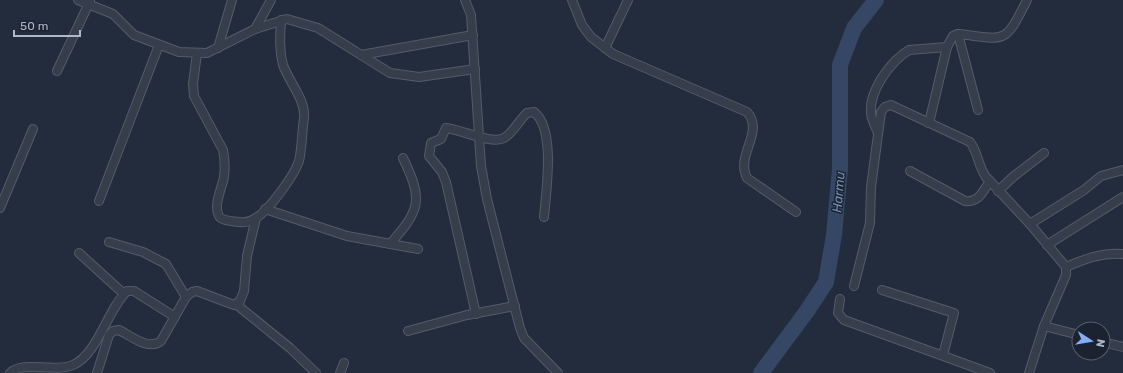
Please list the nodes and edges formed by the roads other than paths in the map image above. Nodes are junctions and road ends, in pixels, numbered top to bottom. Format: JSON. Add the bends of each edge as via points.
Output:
{"nodes":[{"id":1,"x":78,"y":0,"type":"edge"},
{"id":2,"x":232,"y":0,"type":"edge"},
{"id":3,"x":271,"y":0,"type":"edge"},
{"id":4,"x":465,"y":0,"type":"edge"},
{"id":5,"x":572,"y":0,"type":"edge"},
{"id":6,"x":628,"y":0,"type":"edge"},
{"id":7,"x":1027,"y":0,"type":"edge"},
{"id":8,"x":90,"y":2,"type":"edge"},
{"id":9,"x":280,"y":20,"type":"junction"},
{"id":10,"x":255,"y":29,"type":"junction"},
{"id":11,"x":958,"y":34,"type":"junction"},
{"id":12,"x":473,"y":35,"type":"junction"},
{"id":13,"x":159,"y":45,"type":"junction"},
{"id":14,"x":947,"y":47,"type":"junction"},
{"id":15,"x":218,"y":48,"type":"junction"},
{"id":16,"x":605,"y":48,"type":"junction"},
{"id":17,"x":197,"y":53,"type":"junction"},
{"id":18,"x":362,"y":56,"type":"junction"},
{"id":19,"x":475,"y":69,"type":"junction"},
{"id":20,"x":57,"y":71,"type":"dead end"},
{"id":21,"x":978,"y":110,"type":"dead end"},
{"id":22,"x":929,"y":122,"type":"junction"},
{"id":23,"x":33,"y":128,"type":"dead end"},
{"id":24,"x":877,"y":132,"type":"junction"},
{"id":25,"x":479,"y":136,"type":"junction"},
{"id":26,"x":1044,"y":153,"type":"dead end"},
{"id":27,"x":403,"y":158,"type":"dead end"},
{"id":28,"x":1123,"y":170,"type":"edge"},
{"id":29,"x":910,"y":171,"type":"dead end"},
{"id":30,"x":990,"y":181,"type":"junction"},
{"id":31,"x":998,"y":191,"type":"junction"},
{"id":32,"x":2,"y":196,"type":"edge"},
{"id":33,"x":1123,"y":197,"type":"edge"},
{"id":34,"x":99,"y":201,"type":"dead end"},
{"id":35,"x":0,"y":208,"type":"edge"},
{"id":36,"x":265,"y":209,"type":"junction"},
{"id":37,"x":796,"y":212,"type":"dead end"},
{"id":38,"x":544,"y":217,"type":"dead end"},
{"id":39,"x":256,"y":218,"type":"junction"},
{"id":40,"x":1030,"y":224,"type":"junction"},
{"id":41,"x":109,"y":242,"type":"dead end"},
{"id":42,"x":390,"y":244,"type":"junction"},
{"id":43,"x":1047,"y":245,"type":"junction"},
{"id":44,"x":418,"y":249,"type":"dead end"},
{"id":45,"x":79,"y":253,"type":"dead end"},
{"id":46,"x":1123,"y":254,"type":"edge"},
{"id":47,"x":1066,"y":267,"type":"junction"},
{"id":48,"x":854,"y":286,"type":"dead end"},
{"id":49,"x":882,"y":290,"type":"dead end"},
{"id":50,"x":124,"y":294,"type":"junction"},
{"id":51,"x":186,"y":297,"type":"junction"},
{"id":52,"x":840,"y":299,"type":"dead end"},
{"id":53,"x":236,"y":305,"type":"junction"},
{"id":54,"x":515,"y":306,"type":"junction"},
{"id":55,"x":476,"y":314,"type":"junction"},
{"id":56,"x":175,"y":317,"type":"junction"},
{"id":57,"x":1044,"y":326,"type":"junction"},
{"id":58,"x":408,"y":331,"type":"dead end"},
{"id":59,"x":1071,"y":333,"type":"edge"},
{"id":60,"x":1111,"y":344,"type":"edge"},
{"id":61,"x":1123,"y":347,"type":"edge"},
{"id":62,"x":943,"y":355,"type":"junction"},
{"id":63,"x":344,"y":363,"type":"dead end"},
{"id":64,"x":10,"y":373,"type":"edge"},
{"id":65,"x":97,"y":373,"type":"edge"},
{"id":66,"x":316,"y":373,"type":"edge"},
{"id":67,"x":340,"y":373,"type":"edge"},
{"id":68,"x":558,"y":373,"type":"edge"},
{"id":69,"x":990,"y":373,"type":"edge"},
{"id":70,"x":1029,"y":373,"type":"edge"}],
"edges":[{"from":1,"to":8,"type":"street"},
{"from":2,"to":15,"type":"street"},
{"from":3,"to":10,"type":"street"},
{"from":4,"to":12,"type":"street","via":[[471,15]]},
{"from":5,"to":16,"type":"street","via":[[582,25],[592,38]]},
{"from":6,"to":16,"type":"street"},
{"from":7,"to":11,"type":"street","via":[[1012,29],[1002,37],[993,39]]},
{"from":8,"to":13,"type":"street","via":[[113,14],[134,35]]},
{"from":8,"to":20,"type":"street"},
{"from":9,"to":10,"type":"street"},
{"from":9,"to":18,"type":"street","via":[[287,19],[311,25]]},
{"from":9,"to":36,"type":"street","via":[[279,49],[284,67],[300,99],[304,116],[300,158],[296,168],[288,182]]},
{"from":10,"to":15,"type":"street"},
{"from":11,"to":14,"type":"street","via":[[953,36]]},
{"from":11,"to":21,"type":"street"},
{"from":12,"to":18,"type":"street"},
{"from":12,"to":19,"type":"street"},
{"from":13,"to":17,"type":"street","via":[[179,52]]},
{"from":13,"to":34,"type":"street"},
{"from":14,"to":22,"type":"street"},
{"from":14,"to":24,"type":"street","via":[[909,50],[888,70],[874,95],[871,110]]},
{"from":15,"to":17,"type":"street","via":[[207,53]]},
{"from":16,"to":37,"type":"street","via":[[613,54],[747,112],[753,126],[743,166],[745,174],[747,178]]},
{"from":17,"to":39,"type":"street","via":[[194,96],[220,144],[225,159],[218,214],[226,220],[246,223]]},
{"from":18,"to":19,"type":"street","via":[[390,73],[408,77]]},
{"from":19,"to":25,"type":"street"},
{"from":22,"to":24,"type":"street","via":[[888,105],[881,112]]},
{"from":22,"to":30,"type":"street","via":[[970,142],[981,170]]},
{"from":23,"to":32,"type":"street"},
{"from":24,"to":48,"type":"street","via":[[870,223]]},
{"from":25,"to":38,"type":"street","via":[[502,138],[515,128],[527,113],[533,112],[538,116],[546,134],[548,153]]},
{"from":25,"to":54,"type":"street","via":[[487,200]]},
{"from":25,"to":55,"type":"street","via":[[446,128],[441,139],[431,143],[429,151],[446,182]]},
{"from":26,"to":31,"type":"street"},
{"from":27,"to":42,"type":"street","via":[[415,184],[417,202],[414,212]]},
{"from":28,"to":40,"type":"street","via":[[1101,176]]},
{"from":29,"to":30,"type":"street","via":[[971,202],[977,199]]},
{"from":30,"to":31,"type":"street"},
{"from":31,"to":40,"type":"street"},
{"from":32,"to":35,"type":"street"},
{"from":33,"to":43,"type":"street"},
{"from":36,"to":39,"type":"street"},
{"from":36,"to":42,"type":"street","via":[[347,236]]},
{"from":39,"to":53,"type":"street","via":[[247,256],[244,291]]},
{"from":40,"to":43,"type":"street"},
{"from":41,"to":51,"type":"street","via":[[143,252],[166,264]]},
{"from":42,"to":44,"type":"street"},
{"from":43,"to":47,"type":"street"},
{"from":45,"to":50,"type":"street"},
{"from":46,"to":47,"type":"street","via":[[1097,255]]},
{"from":47,"to":57,"type":"street","via":[[1066,275]]},
{"from":49,"to":62,"type":"street","via":[[954,313]]},
{"from":50,"to":56,"type":"street","via":[[127,291],[134,291]]},
{"from":50,"to":64,"type":"street","via":[[93,345],[74,365],[61,369],[18,367]]},
{"from":51,"to":53,"type":"street","via":[[197,291]]},
{"from":51,"to":56,"type":"street"},
{"from":52,"to":62,"type":"street","via":[[838,313],[844,320]]},
{"from":53,"to":66,"type":"street","via":[[290,348]]},
{"from":54,"to":55,"type":"street"},
{"from":54,"to":68,"type":"street","via":[[524,338]]},
{"from":55,"to":58,"type":"street"},
{"from":56,"to":65,"type":"street","via":[[162,341],[156,345],[149,345],[119,330],[113,331],[109,335]]},
{"from":57,"to":59,"type":"street"},
{"from":57,"to":70,"type":"street"},
{"from":60,"to":61,"type":"street"},
{"from":62,"to":69,"type":"street"},
{"from":63,"to":67,"type":"street"}]}
